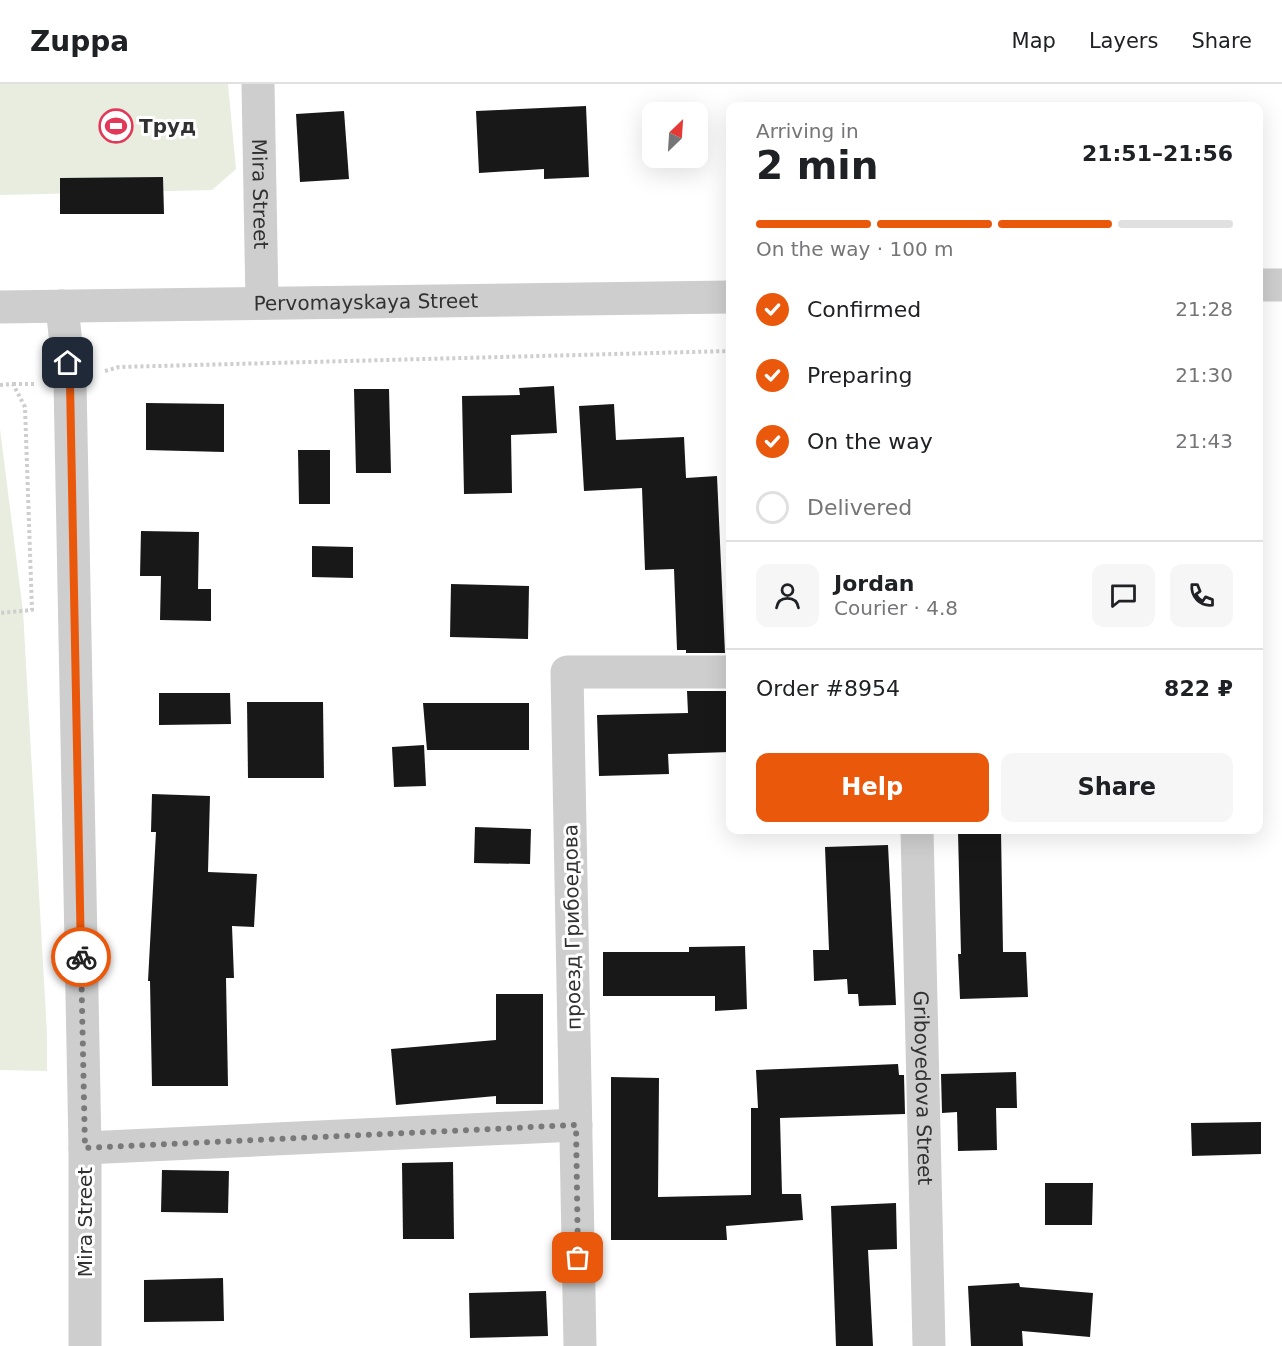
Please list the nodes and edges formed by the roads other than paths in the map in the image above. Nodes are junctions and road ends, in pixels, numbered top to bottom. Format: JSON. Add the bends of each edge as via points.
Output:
{"nodes":[{"id":1,"x":258,"y":84,"type":"edge"},
{"id":2,"x":1263,"y":285,"type":"edge"},
{"id":3,"x":1282,"y":285,"type":"edge"},
{"id":4,"x":726,"y":297,"type":"edge"},
{"id":5,"x":262,"y":303,"type":"junction"},
{"id":6,"x":62,"y":306,"type":"junction"},
{"id":7,"x":0,"y":307,"type":"edge"},
{"id":8,"x":726,"y":672,"type":"edge"},
{"id":9,"x":917,"y":834,"type":"edge"},
{"id":10,"x":576,"y":1125,"type":"junction"},
{"id":11,"x":85,"y":1148,"type":"junction"},
{"id":12,"x":85,"y":1346,"type":"edge"},
{"id":13,"x":580,"y":1346,"type":"edge"},
{"id":14,"x":929,"y":1346,"type":"edge"}],
"edges":[{"from":1,"to":5,"type":"street","name":"Mira Street"},
{"from":2,"to":3,"type":"street"},
{"from":4,"to":5,"type":"street","name":"Pervomayskaya Street"},
{"from":5,"to":6,"type":"street","name":"Pervomayskaya Street"},
{"from":6,"to":7,"type":"street","name":"Pervomayskaya Street"},
{"from":6,"to":11,"type":"street","name":"Mira Street","via":[[70,382]]},
{"from":8,"to":10,"type":"street","name":"проезд Грибоедова","via":[[567,672]]},
{"from":9,"to":14,"type":"street","name":"Griboyedova Street"},
{"from":10,"to":11,"type":"street"},
{"from":10,"to":13,"type":"street","name":"проезд Грибоедова"},
{"from":11,"to":12,"type":"street","name":"Mira Street"}]}
